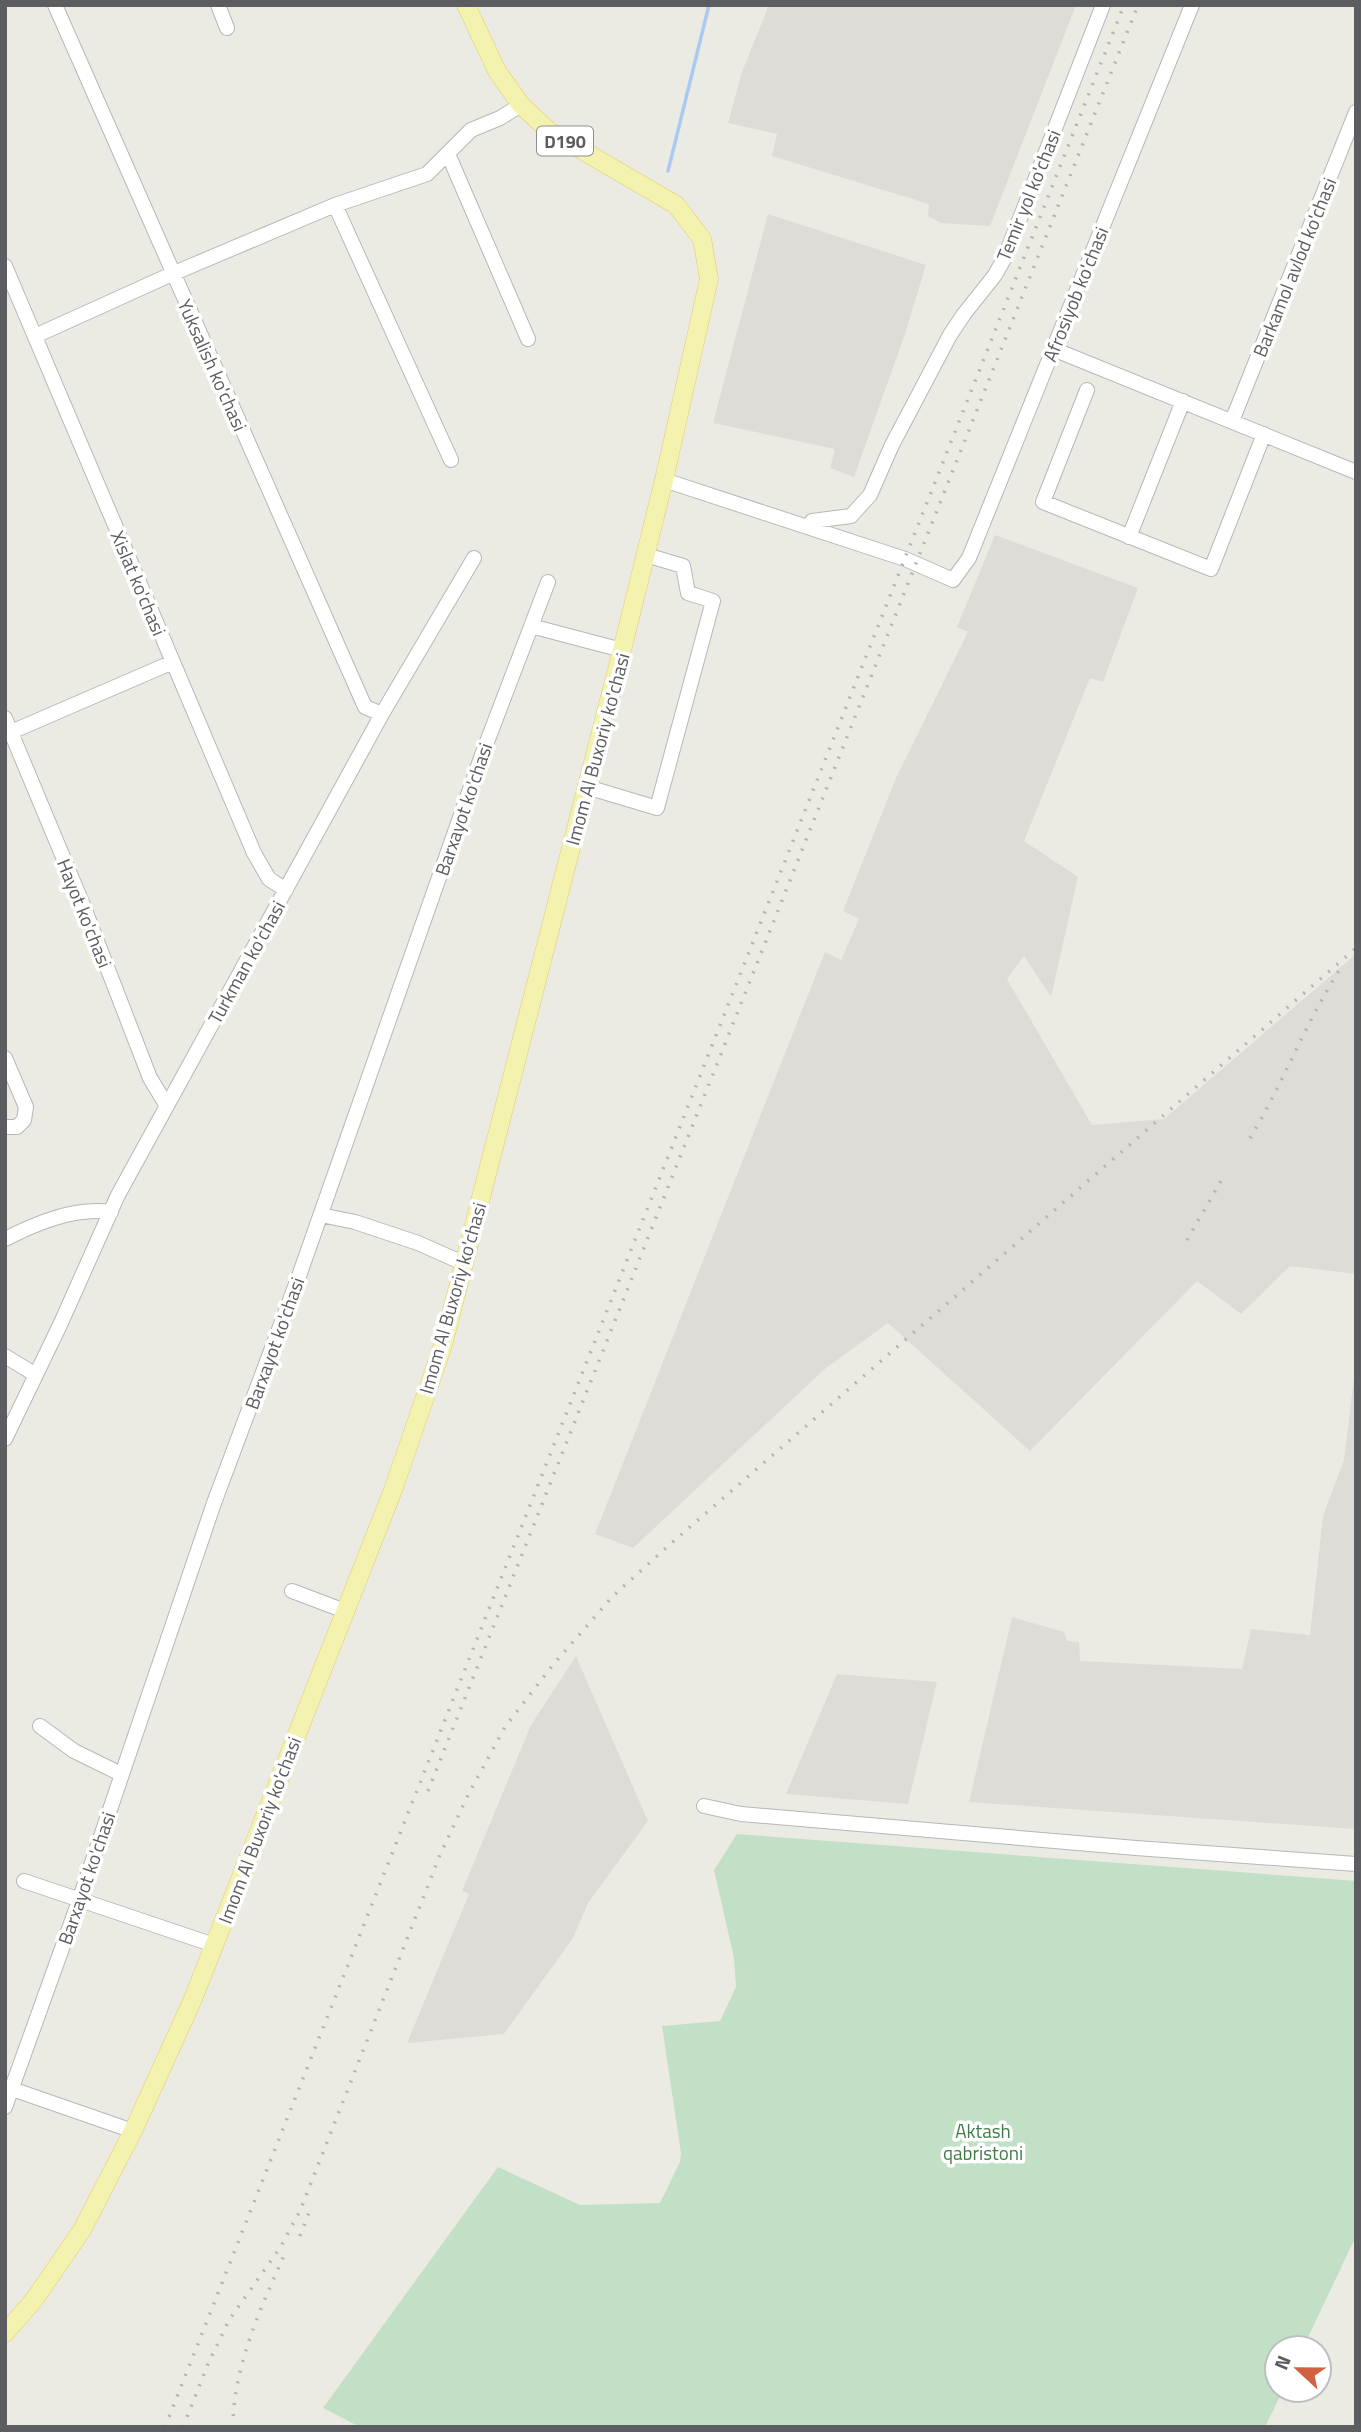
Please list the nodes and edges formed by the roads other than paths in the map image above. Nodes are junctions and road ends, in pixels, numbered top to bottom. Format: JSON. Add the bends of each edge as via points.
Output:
{"nodes":[{"id":1,"x":55,"y":5,"type":"edge"},
{"id":2,"x":218,"y":5,"type":"edge"},
{"id":3,"x":466,"y":5,"type":"edge"},
{"id":4,"x":1103,"y":5,"type":"edge"},
{"id":5,"x":1192,"y":5,"type":"edge"},
{"id":6,"x":228,"y":28,"type":"dead end"},
{"id":7,"x":521,"y":105,"type":"junction"},
{"id":8,"x":1356,"y":113,"type":"edge"},
{"id":9,"x":448,"y":153,"type":"junction"},
{"id":10,"x":335,"y":205,"type":"junction"},
{"id":11,"x":5,"y":266,"type":"edge"},
{"id":12,"x":172,"y":274,"type":"junction"},
{"id":13,"x":35,"y":336,"type":"junction"},
{"id":14,"x":528,"y":339,"type":"dead end"},
{"id":15,"x":1053,"y":349,"type":"junction"},
{"id":16,"x":1087,"y":390,"type":"dead end"},
{"id":17,"x":1183,"y":401,"type":"junction"},
{"id":18,"x":1232,"y":421,"type":"junction"},
{"id":19,"x":1264,"y":434,"type":"junction"},
{"id":20,"x":451,"y":460,"type":"dead end"},
{"id":21,"x":1356,"y":472,"type":"edge"},
{"id":22,"x":664,"y":480,"type":"junction"},
{"id":23,"x":809,"y":526,"type":"junction"},
{"id":24,"x":1129,"y":537,"type":"junction"},
{"id":25,"x":646,"y":555,"type":"junction"},
{"id":26,"x":474,"y":558,"type":"dead end"},
{"id":27,"x":548,"y":582,"type":"dead end"},
{"id":28,"x":531,"y":626,"type":"junction"},
{"id":29,"x":622,"y":650,"type":"junction"},
{"id":30,"x":173,"y":662,"type":"junction"},
{"id":31,"x":382,"y":714,"type":"junction"},
{"id":32,"x":8,"y":725,"type":"edge"},
{"id":33,"x":587,"y":787,"type":"junction"},
{"id":34,"x":286,"y":890,"type":"junction"},
{"id":35,"x":5,"y":1058,"type":"edge"},
{"id":36,"x":167,"y":1106,"type":"junction"},
{"id":37,"x":11,"y":1127,"type":"edge"},
{"id":38,"x":111,"y":1212,"type":"junction"},
{"id":39,"x":321,"y":1215,"type":"junction"},
{"id":40,"x":5,"y":1239,"type":"edge"},
{"id":41,"x":463,"y":1263,"type":"junction"},
{"id":42,"x":5,"y":1356,"type":"edge"},
{"id":43,"x":36,"y":1375,"type":"junction"},
{"id":44,"x":5,"y":1439,"type":"edge"},
{"id":45,"x":292,"y":1591,"type":"dead end"},
{"id":46,"x":345,"y":1611,"type":"junction"},
{"id":47,"x":40,"y":1726,"type":"dead end"},
{"id":48,"x":121,"y":1774,"type":"junction"},
{"id":49,"x":704,"y":1805,"type":"dead end"},
{"id":50,"x":1356,"y":1864,"type":"edge"},
{"id":51,"x":24,"y":1881,"type":"dead end"},
{"id":52,"x":79,"y":1900,"type":"junction"},
{"id":53,"x":214,"y":1945,"type":"junction"},
{"id":54,"x":12,"y":2090,"type":"junction"},
{"id":55,"x":5,"y":2107,"type":"edge"},
{"id":56,"x":133,"y":2131,"type":"junction"},
{"id":57,"x":5,"y":2333,"type":"edge"}],
"edges":[{"from":1,"to":12,"type":"street","name":"Yuksalish ko'chasi"},
{"from":2,"to":6,"type":"street"},
{"from":3,"to":7,"type":"main road","number":"D190","via":[[497,71]]},
{"from":4,"to":23,"type":"street","name":"Temir yol ko'chasi","via":[[995,275],[950,335],[870,495],[851,516],[820,519]]},
{"from":5,"to":15,"type":"street","name":"Afrosiyob ko'chasi"},
{"from":7,"to":9,"type":"street","via":[[471,130]]},
{"from":7,"to":22,"type":"main road","name":"Imom Al Buxoriy ko'chasi","number":"D190","via":[[549,131],[676,205],[702,239],[709,279]]},
{"from":8,"to":18,"type":"street","name":"Barkamol avlod ko'chasi"},
{"from":9,"to":10,"type":"street","via":[[427,174]]},
{"from":9,"to":14,"type":"street"},
{"from":10,"to":12,"type":"street"},
{"from":10,"to":20,"type":"street"},
{"from":11,"to":13,"type":"street","name":"Xislat ko'chasi"},
{"from":12,"to":13,"type":"street"},
{"from":12,"to":31,"type":"street","name":"Yuksalish ko'chasi","via":[[365,707]]},
{"from":13,"to":30,"type":"street","name":"Xislat ko'chasi"},
{"from":15,"to":17,"type":"street"},
{"from":15,"to":23,"type":"street","name":"Afrosiyob ko'chasi","via":[[968,558],[953,580]]},
{"from":16,"to":24,"type":"street","via":[[1043,502]]},
{"from":17,"to":18,"type":"street"},
{"from":17,"to":24,"type":"street"},
{"from":18,"to":19,"type":"street"},
{"from":19,"to":21,"type":"street"},
{"from":19,"to":24,"type":"street","via":[[1211,569]]},
{"from":22,"to":23,"type":"street"},
{"from":22,"to":25,"type":"main road","name":"Imom Al Buxoriy ko'chasi"},
{"from":25,"to":29,"type":"main road","name":"Imom Al Buxoriy ko'chasi"},
{"from":25,"to":33,"type":"street","via":[[683,566],[688,593],[713,601],[657,808]]},
{"from":26,"to":31,"type":"street","name":"Turkman ko'chasi"},
{"from":27,"to":28,"type":"street","name":"Barxayot ko'chasi"},
{"from":28,"to":29,"type":"street"},
{"from":28,"to":39,"type":"street","name":"Barxayot ko'chasi"},
{"from":29,"to":33,"type":"main road","name":"Imom Al Buxoriy ko'chasi"},
{"from":30,"to":32,"type":"street"},
{"from":30,"to":34,"type":"street","name":"Xislat ko'chasi","via":[[254,853],[270,879]]},
{"from":31,"to":34,"type":"street","name":"Turkman ko'chasi"},
{"from":32,"to":36,"type":"street","name":"Hayot ko'chasi","via":[[150,1078]]},
{"from":33,"to":41,"type":"main road","name":"Imom Al Buxoriy ko'chasi"},
{"from":34,"to":36,"type":"street","name":"Turkman ko'chasi"},
{"from":35,"to":37,"type":"street","via":[[26,1107],[24,1120]]},
{"from":36,"to":38,"type":"street","name":"Turkman ko'chasi"},
{"from":38,"to":40,"type":"street","via":[[79,1212],[33,1225]]},
{"from":38,"to":43,"type":"street","name":"Turkman ko'chasi"},
{"from":39,"to":41,"type":"street","via":[[418,1243]]},
{"from":39,"to":48,"type":"street","name":"Barxayot ko'chasi"},
{"from":41,"to":46,"type":"main road","name":"Imom Al Buxoriy ko'chasi","via":[[438,1358]]},
{"from":42,"to":43,"type":"street"},
{"from":43,"to":44,"type":"street","name":"Turkman ko'chasi"},
{"from":45,"to":46,"type":"street"},
{"from":46,"to":53,"type":"main road","name":"Imom Al Buxoriy ko'chasi"},
{"from":47,"to":48,"type":"street","via":[[74,1751]]},
{"from":48,"to":52,"type":"street","name":"Barxayot ko'chasi"},
{"from":49,"to":50,"type":"street","via":[[741,1814]]},
{"from":51,"to":52,"type":"street"},
{"from":52,"to":53,"type":"street"},
{"from":52,"to":54,"type":"street","name":"Barxayot ko'chasi"},
{"from":53,"to":56,"type":"main road","name":"Imom Al Buxoriy ko'chasi"},
{"from":54,"to":55,"type":"street","name":"Barxayot ko'chasi"},
{"from":54,"to":56,"type":"street"},
{"from":56,"to":57,"type":"main road","name":"Imom Al Buxoriy ko'chasi","via":[[82,2230]]}]}
